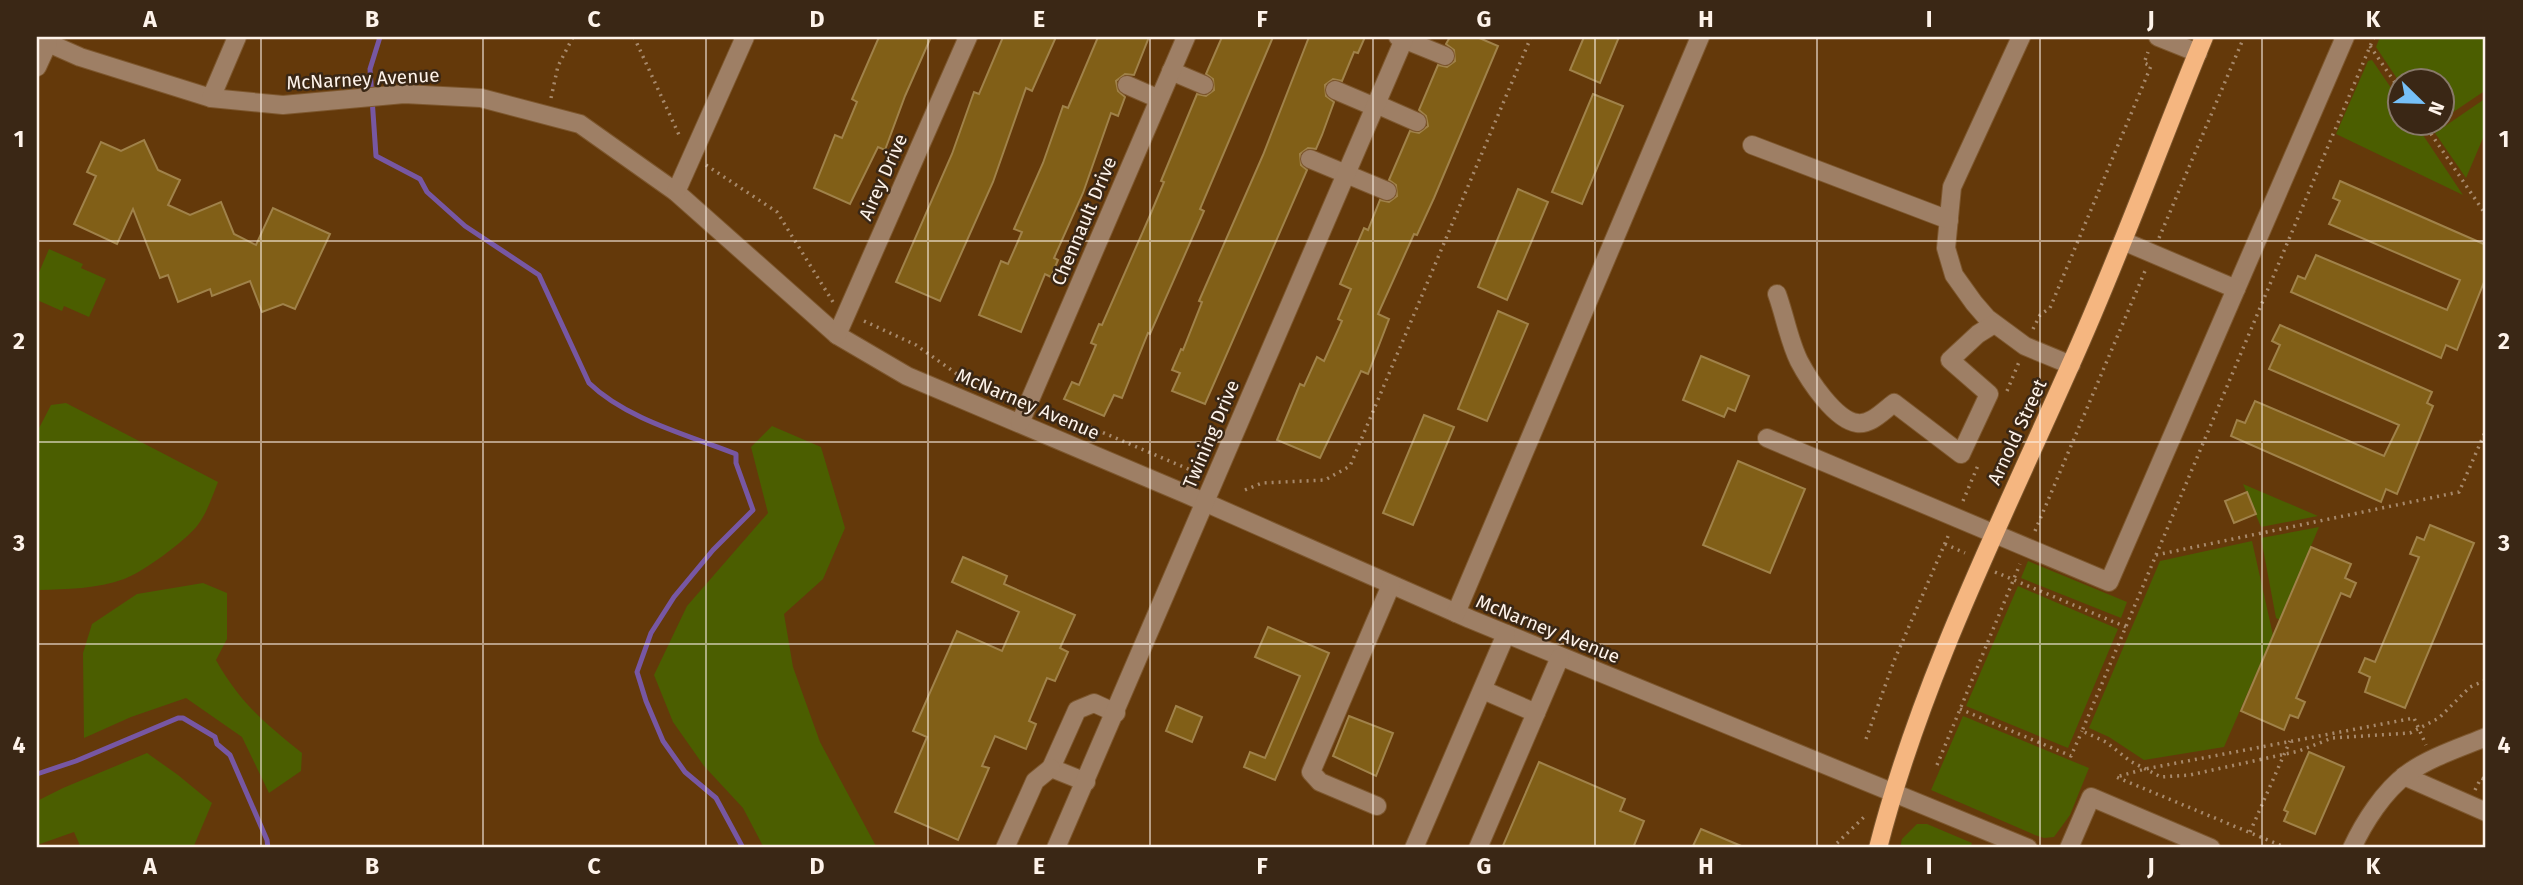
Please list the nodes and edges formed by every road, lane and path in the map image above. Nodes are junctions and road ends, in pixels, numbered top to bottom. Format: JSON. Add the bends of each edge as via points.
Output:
{"nodes":[{"id":1,"x":237,"y":37,"type":"edge"},
{"id":2,"x":573,"y":37,"type":"edge"},
{"id":3,"x":634,"y":37,"type":"edge"},
{"id":4,"x":745,"y":37,"type":"edge"},
{"id":5,"x":968,"y":37,"type":"edge"},
{"id":6,"x":1186,"y":37,"type":"edge"},
{"id":7,"x":1531,"y":37,"type":"edge"},
{"id":8,"x":1700,"y":37,"type":"edge"},
{"id":9,"x":2021,"y":37,"type":"edge"},
{"id":10,"x":2244,"y":37,"type":"edge"},
{"id":11,"x":2345,"y":37,"type":"edge"},
{"id":12,"x":2374,"y":37,"type":"edge"},
{"id":13,"x":1402,"y":38,"type":"edge"},
{"id":14,"x":42,"y":40,"type":"edge"},
{"id":15,"x":2154,"y":41,"type":"edge"},
{"id":16,"x":2201,"y":45,"type":"edge"},
{"id":17,"x":2370,"y":46,"type":"junction"},
{"id":18,"x":1444,"y":56,"type":"dead end"},
{"id":19,"x":37,"y":67,"type":"edge"},
{"id":20,"x":2386,"y":69,"type":"edge"},
{"id":21,"x":1171,"y":71,"type":"junction"},
{"id":22,"x":1127,"y":85,"type":"dead end"},
{"id":23,"x":1204,"y":85,"type":"dead end"},
{"id":24,"x":1335,"y":90,"type":"dead end"},
{"id":25,"x":211,"y":98,"type":"junction"},
{"id":26,"x":551,"y":98,"type":"dead end"},
{"id":27,"x":1159,"y":99,"type":"junction"},
{"id":28,"x":1375,"y":106,"type":"junction"},
{"id":29,"x":1417,"y":122,"type":"dead end"},
{"id":30,"x":2432,"y":136,"type":"edge"},
{"id":31,"x":1752,"y":145,"type":"dead end"},
{"id":32,"x":692,"y":155,"type":"junction"},
{"id":33,"x":1310,"y":159,"type":"dead end"},
{"id":34,"x":1346,"y":174,"type":"junction"},
{"id":35,"x":1387,"y":191,"type":"dead end"},
{"id":36,"x":676,"y":192,"type":"junction"},
{"id":37,"x":2486,"y":215,"type":"edge"},
{"id":38,"x":1949,"y":220,"type":"junction"},
{"id":39,"x":2123,"y":241,"type":"junction"},
{"id":40,"x":2152,"y":254,"type":"junction"},
{"id":41,"x":2236,"y":289,"type":"junction"},
{"id":42,"x":1777,"y":294,"type":"dead end"},
{"id":43,"x":846,"y":313,"type":"junction"},
{"id":44,"x":1994,"y":324,"type":"junction"},
{"id":45,"x":837,"y":335,"type":"junction"},
{"id":46,"x":2025,"y":346,"type":"junction"},
{"id":47,"x":2071,"y":365,"type":"junction"},
{"id":48,"x":2005,"y":396,"type":"dead end"},
{"id":49,"x":1029,"y":402,"type":"junction"},
{"id":50,"x":1020,"y":423,"type":"junction"},
{"id":51,"x":2486,"y":430,"type":"edge"},
{"id":52,"x":1767,"y":439,"type":"dead end"},
{"id":53,"x":1980,"y":459,"type":"dead end"},
{"id":54,"x":1193,"y":471,"type":"dead end"},
{"id":55,"x":1245,"y":491,"type":"dead end"},
{"id":56,"x":1204,"y":502,"type":"junction"},
{"id":57,"x":1956,"y":518,"type":"junction"},
{"id":58,"x":1993,"y":533,"type":"junction"},
{"id":59,"x":1945,"y":544,"type":"junction"},
{"id":60,"x":2028,"y":548,"type":"junction"},
{"id":61,"x":2156,"y":555,"type":"junction"},
{"id":62,"x":1980,"y":563,"type":"junction"},
{"id":63,"x":2012,"y":580,"type":"junction"},
{"id":64,"x":1391,"y":585,"type":"junction"},
{"id":65,"x":1457,"y":613,"type":"junction"},
{"id":66,"x":2126,"y":627,"type":"junction"},
{"id":67,"x":1506,"y":634,"type":"junction"},
{"id":68,"x":1560,"y":657,"type":"junction"},
{"id":69,"x":2486,"y":680,"type":"edge"},
{"id":70,"x":1483,"y":690,"type":"junction"},
{"id":71,"x":1960,"y":709,"type":"junction"},
{"id":72,"x":1116,"y":713,"type":"junction"},
{"id":73,"x":1536,"y":713,"type":"junction"},
{"id":74,"x":2418,"y":729,"type":"junction"},
{"id":75,"x":2082,"y":732,"type":"junction"},
{"id":76,"x":2486,"y":737,"type":"edge"},
{"id":77,"x":1866,"y":739,"type":"dead end"},
{"id":78,"x":2290,"y":741,"type":"junction"},
{"id":79,"x":2283,"y":755,"type":"junction"},
{"id":80,"x":2434,"y":760,"type":"junction"},
{"id":81,"x":1937,"y":765,"type":"dead end"},
{"id":82,"x":1051,"y":768,"type":"junction"},
{"id":83,"x":2145,"y":769,"type":"junction"},
{"id":84,"x":2404,"y":776,"type":"junction"},
{"id":85,"x":2486,"y":780,"type":"edge"},
{"id":86,"x":1086,"y":782,"type":"junction"},
{"id":87,"x":1892,"y":793,"type":"junction"},
{"id":88,"x":2473,"y":795,"type":"dead end"},
{"id":89,"x":1377,"y":806,"type":"dead end"},
{"id":90,"x":2486,"y":812,"type":"edge"},
{"id":91,"x":1864,"y":817,"type":"dead end"},
{"id":92,"x":2250,"y":833,"type":"junction"},
{"id":93,"x":1004,"y":848,"type":"edge"},
{"id":94,"x":1056,"y":848,"type":"edge"},
{"id":95,"x":1414,"y":848,"type":"edge"},
{"id":96,"x":1478,"y":848,"type":"edge"},
{"id":97,"x":1832,"y":848,"type":"edge"},
{"id":98,"x":1878,"y":848,"type":"edge"},
{"id":99,"x":2028,"y":848,"type":"edge"},
{"id":100,"x":2069,"y":848,"type":"edge"},
{"id":101,"x":2211,"y":848,"type":"edge"},
{"id":102,"x":2287,"y":848,"type":"edge"},
{"id":103,"x":2353,"y":848,"type":"edge"}],
"edges":[{"from":1,"to":25,"type":"street"},
{"from":2,"to":26,"type":"path","via":[[558,66]]},
{"from":3,"to":32,"type":"path"},
{"from":4,"to":32,"type":"street"},
{"from":5,"to":43,"type":"street","name":"Airey Drive"},
{"from":6,"to":21,"type":"street","name":"Chennault Drive"},
{"from":7,"to":55,"type":"path","via":[[1350,466],[1325,480],[1262,483]]},
{"from":8,"to":65,"type":"street"},
{"from":9,"to":38,"type":"street","via":[[1952,187]]},
{"from":10,"to":40,"type":"path"},
{"from":11,"to":41,"type":"street"},
{"from":12,"to":17,"type":"path"},
{"from":13,"to":18,"type":"street"},
{"from":13,"to":28,"type":"street","name":"Twining Drive"},
{"from":14,"to":19,"type":"street"},
{"from":14,"to":25,"type":"street","name":"McNarney Avenue","via":[[80,57]]},
{"from":15,"to":16,"type":"street"},
{"from":15,"to":46,"type":"path","via":[[2144,63],[2151,66],[2050,308],[2040,315]]},
{"from":16,"to":39,"type":"main road","name":"Arnold Street"},
{"from":17,"to":20,"type":"path"},
{"from":17,"to":61,"type":"path"},
{"from":21,"to":23,"type":"street"},
{"from":21,"to":27,"type":"street","name":"Chennault Drive"},
{"from":22,"to":27,"type":"street"},
{"from":24,"to":28,"type":"street"},
{"from":25,"to":36,"type":"street","name":"McNarney Avenue","via":[[283,105],[404,94],[481,97],[580,124]]},
{"from":27,"to":49,"type":"street","name":"Chennault Drive"},
{"from":28,"to":29,"type":"street"},
{"from":28,"to":34,"type":"street","name":"Twining Drive"},
{"from":30,"to":37,"type":"path"},
{"from":31,"to":38,"type":"street"},
{"from":32,"to":36,"type":"street"},
{"from":32,"to":43,"type":"path","via":[[777,212],[831,300]]},
{"from":33,"to":34,"type":"street"},
{"from":34,"to":35,"type":"street"},
{"from":34,"to":56,"type":"street","name":"Twining Drive"},
{"from":36,"to":45,"type":"street","name":"McNarney Avenue"},
{"from":38,"to":44,"type":"street","via":[[1946,248],[1954,275]]},
{"from":39,"to":40,"type":"street"},
{"from":39,"to":47,"type":"main road","name":"Arnold Street"},
{"from":40,"to":41,"type":"street"},
{"from":40,"to":60,"type":"path"},
{"from":41,"to":60,"type":"street","via":[[2109,582]]},
{"from":42,"to":44,"type":"street","via":[[1799,361],[1830,408],[1858,424],[1870,422],[1894,403],[1961,454],[1989,394],[1950,360]]},
{"from":43,"to":45,"type":"street","name":"Airey Drive"},
{"from":43,"to":49,"type":"path","via":[[916,345],[957,374]]},
{"from":44,"to":46,"type":"street"},
{"from":45,"to":50,"type":"street","name":"McNarney Avenue","via":[[907,376]]},
{"from":46,"to":47,"type":"street"},
{"from":46,"to":48,"type":"path"},
{"from":47,"to":58,"type":"main road","name":"Arnold Street"},
{"from":49,"to":50,"type":"street","name":"Chennault Drive"},
{"from":49,"to":54,"type":"path"},
{"from":50,"to":56,"type":"street","name":"McNarney Avenue"},
{"from":51,"to":61,"type":"path","via":[[2459,492]]},
{"from":52,"to":57,"type":"street"},
{"from":53,"to":57,"type":"path"},
{"from":56,"to":64,"type":"street","name":"McNarney Avenue"},
{"from":56,"to":72,"type":"street","name":"Twining Drive"},
{"from":57,"to":58,"type":"street"},
{"from":57,"to":59,"type":"path"},
{"from":58,"to":60,"type":"street"},
{"from":58,"to":62,"type":"main road","name":"Arnold Street"},
{"from":59,"to":62,"type":"path"},
{"from":59,"to":77,"type":"path"},
{"from":60,"to":63,"type":"path"},
{"from":61,"to":66,"type":"path"},
{"from":62,"to":63,"type":"path"},
{"from":62,"to":87,"type":"main road","name":"Arnold Street"},
{"from":63,"to":66,"type":"path"},
{"from":63,"to":71,"type":"path"},
{"from":64,"to":65,"type":"street","name":"McNarney Avenue"},
{"from":64,"to":89,"type":"street","via":[[1311,772],[1320,782]]},
{"from":65,"to":67,"type":"street","name":"McNarney Avenue"},
{"from":66,"to":75,"type":"path"},
{"from":67,"to":68,"type":"street","name":"McNarney Avenue"},
{"from":67,"to":70,"type":"street"},
{"from":68,"to":73,"type":"street"},
{"from":68,"to":87,"type":"street","name":"McNarney Avenue"},
{"from":69,"to":74,"type":"path","via":[[2470,687],[2438,718]]},
{"from":70,"to":73,"type":"street"},
{"from":70,"to":95,"type":"street"},
{"from":71,"to":75,"type":"path","via":[[2071,756]]},
{"from":71,"to":81,"type":"path"},
{"from":72,"to":82,"type":"street","via":[[1094,703],[1077,710]]},
{"from":72,"to":86,"type":"street","name":"Twining Drive"},
{"from":73,"to":96,"type":"street"},
{"from":74,"to":78,"type":"path","via":[[2414,718]]},
{"from":74,"to":79,"type":"path","via":[[2332,738]]},
{"from":74,"to":80,"type":"path"},
{"from":75,"to":83,"type":"path"},
{"from":76,"to":80,"type":"street"},
{"from":78,"to":79,"type":"path"},
{"from":78,"to":83,"type":"path"},
{"from":79,"to":83,"type":"path","via":[[2190,775],[2161,777]]},
{"from":79,"to":92,"type":"path"},
{"from":80,"to":84,"type":"street"},
{"from":82,"to":86,"type":"street"},
{"from":82,"to":93,"type":"street","via":[[1035,782]]},
{"from":83,"to":92,"type":"path","via":[[2116,777]]},
{"from":84,"to":90,"type":"street"},
{"from":84,"to":103,"type":"street","via":[[2383,798]]},
{"from":85,"to":88,"type":"path","via":[[2481,778]]},
{"from":86,"to":94,"type":"street","name":"Twining Drive"},
{"from":87,"to":98,"type":"main road","name":"Arnold Street"},
{"from":87,"to":99,"type":"street","name":"McNarney Avenue"},
{"from":91,"to":97,"type":"path"},
{"from":92,"to":102,"type":"path"},
{"from":100,"to":101,"type":"street","via":[[2091,797]]}]}
